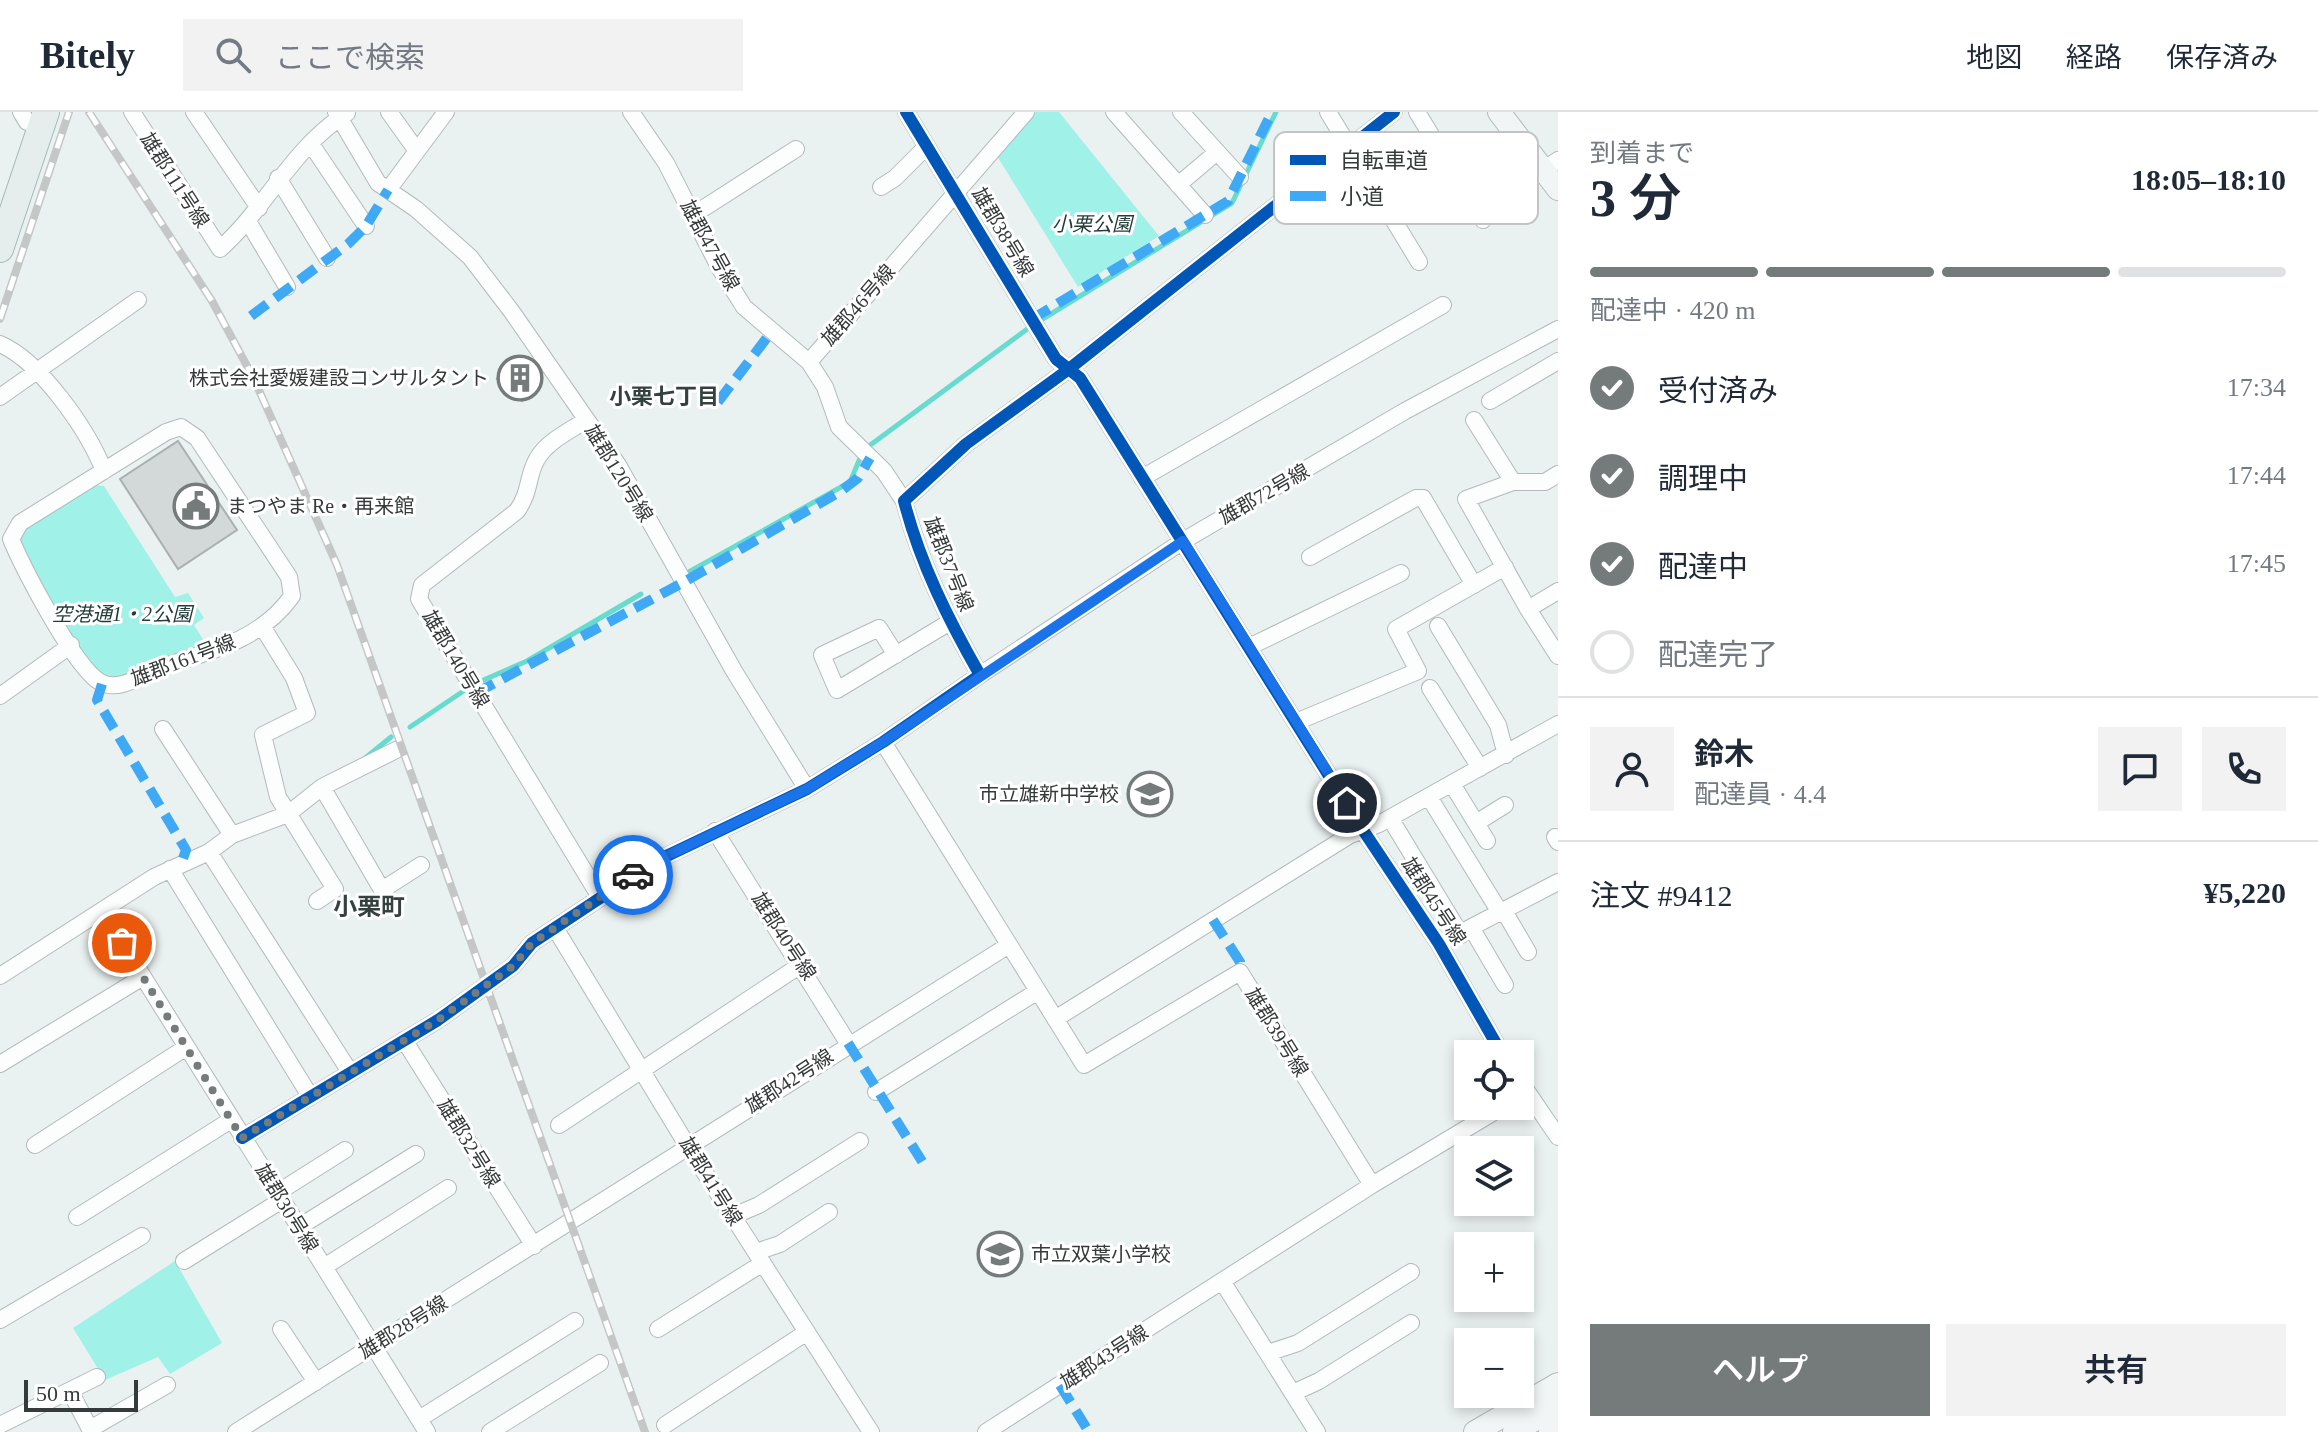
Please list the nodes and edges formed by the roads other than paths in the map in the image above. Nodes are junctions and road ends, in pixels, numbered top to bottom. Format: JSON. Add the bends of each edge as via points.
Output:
{"nodes":[{"id":1,"x":132,"y":112,"type":"edge"},
{"id":2,"x":194,"y":112,"type":"edge"},
{"id":3,"x":389,"y":112,"type":"edge"},
{"id":4,"x":446,"y":112,"type":"edge"},
{"id":5,"x":631,"y":112,"type":"edge"},
{"id":6,"x":906,"y":112,"type":"edge"},
{"id":7,"x":1026,"y":112,"type":"edge"},
{"id":8,"x":1114,"y":112,"type":"edge"},
{"id":9,"x":1181,"y":112,"type":"edge"},
{"id":10,"x":1328,"y":112,"type":"edge"},
{"id":11,"x":1394,"y":112,"type":"edge"},
{"id":12,"x":1417,"y":112,"type":"edge"},
{"id":13,"x":1499,"y":112,"type":"edge"},
{"id":14,"x":341,"y":114,"type":"edge"},
{"id":15,"x":33,"y":118,"type":"edge"},
{"id":16,"x":1341,"y":132,"type":"edge"},
{"id":17,"x":1369,"y":132,"type":"edge"},
{"id":18,"x":1429,"y":132,"type":"edge"},
{"id":19,"x":1519,"y":132,"type":"edge"},
{"id":20,"x":311,"y":144,"type":"junction"},
{"id":21,"x":927,"y":146,"type":"junction"},
{"id":22,"x":796,"y":149,"type":"dead end"},
{"id":23,"x":417,"y":151,"type":"junction"},
{"id":24,"x":1217,"y":152,"type":"junction"},
{"id":25,"x":1551,"y":164,"type":"edge"},
{"id":26,"x":1240,"y":177,"type":"dead end"},
{"id":27,"x":278,"y":178,"type":"junction"},
{"id":28,"x":1178,"y":185,"type":"junction"},
{"id":29,"x":881,"y":187,"type":"dead end"},
{"id":30,"x":1558,"y":189,"type":"edge"},
{"id":31,"x":388,"y":190,"type":"junction"},
{"id":32,"x":956,"y":192,"type":"junction"},
{"id":33,"x":0,"y":200,"type":"edge"},
{"id":34,"x":1274,"y":208,"type":"edge"},
{"id":35,"x":693,"y":215,"type":"junction"},
{"id":36,"x":1205,"y":215,"type":"dead end"},
{"id":37,"x":254,"y":216,"type":"junction"},
{"id":38,"x":1397,"y":224,"type":"edge"},
{"id":39,"x":366,"y":226,"type":"dead end"},
{"id":40,"x":0,"y":249,"type":"edge"},
{"id":41,"x":327,"y":258,"type":"dead end"},
{"id":42,"x":1419,"y":262,"type":"dead end"},
{"id":43,"x":287,"y":287,"type":"dead end"},
{"id":44,"x":138,"y":300,"type":"dead end"},
{"id":45,"x":1443,"y":305,"type":"dead end"},
{"id":46,"x":1558,"y":329,"type":"edge"},
{"id":47,"x":0,"y":344,"type":"edge"},
{"id":48,"x":1558,"y":361,"type":"edge"},
{"id":49,"x":809,"y":362,"type":"junction"},
{"id":50,"x":40,"y":369,"type":"junction"},
{"id":51,"x":1069,"y":369,"type":"junction"},
{"id":52,"x":0,"y":397,"type":"edge"},
{"id":53,"x":1490,"y":401,"type":"dead end"},
{"id":54,"x":586,"y":420,"type":"junction"},
{"id":55,"x":1474,"y":420,"type":"dead end"},
{"id":56,"x":104,"y":471,"type":"junction"},
{"id":57,"x":1558,"y":474,"type":"edge"},
{"id":58,"x":1142,"y":478,"type":"junction"},
{"id":59,"x":1513,"y":482,"type":"junction"},
{"id":60,"x":904,"y":501,"type":"junction"},
{"id":61,"x":0,"y":522,"type":"edge"},
{"id":62,"x":11,"y":539,"type":"junction"},
{"id":63,"x":1183,"y":541,"type":"junction"},
{"id":64,"x":1310,"y":557,"type":"dead end"},
{"id":65,"x":1505,"y":567,"type":"junction"},
{"id":66,"x":1401,"y":573,"type":"dead end"},
{"id":67,"x":1474,"y":585,"type":"junction"},
{"id":68,"x":1558,"y":591,"type":"edge"},
{"id":69,"x":1528,"y":609,"type":"junction"},
{"id":70,"x":950,"y":622,"type":"junction"},
{"id":71,"x":262,"y":626,"type":"junction"},
{"id":72,"x":1438,"y":626,"type":"dead end"},
{"id":73,"x":71,"y":645,"type":"junction"},
{"id":74,"x":1249,"y":647,"type":"junction"},
{"id":75,"x":896,"y":655,"type":"dead end"},
{"id":76,"x":1558,"y":656,"type":"edge"},
{"id":77,"x":980,"y":675,"type":"junction"},
{"id":78,"x":1430,"y":688,"type":"dead end"},
{"id":79,"x":0,"y":696,"type":"edge"},
{"id":80,"x":1296,"y":722,"type":"junction"},
{"id":81,"x":1558,"y":724,"type":"edge"},
{"id":82,"x":163,"y":729,"type":"dead end"},
{"id":83,"x":883,"y":742,"type":"junction"},
{"id":84,"x":396,"y":750,"type":"dead end"},
{"id":85,"x":1506,"y":755,"type":"junction"},
{"id":86,"x":1480,"y":768,"type":"junction"},
{"id":87,"x":1452,"y":784,"type":"junction"},
{"id":88,"x":322,"y":787,"type":"junction"},
{"id":89,"x":807,"y":789,"type":"junction"},
{"id":90,"x":1429,"y":797,"type":"junction"},
{"id":91,"x":1505,"y":805,"type":"dead end"},
{"id":92,"x":288,"y":814,"type":"junction"},
{"id":93,"x":1390,"y":818,"type":"junction"},
{"id":94,"x":1476,"y":823,"type":"junction"},
{"id":95,"x":1363,"y":830,"type":"junction"},
{"id":96,"x":715,"y":831,"type":"junction"},
{"id":97,"x":232,"y":835,"type":"junction"},
{"id":98,"x":1487,"y":841,"type":"dead end"},
{"id":99,"x":209,"y":852,"type":"junction"},
{"id":100,"x":421,"y":865,"type":"dead end"},
{"id":101,"x":170,"y":869,"type":"junction"},
{"id":102,"x":1558,"y":882,"type":"edge"},
{"id":103,"x":600,"y":897,"type":"junction"},
{"id":104,"x":317,"y":901,"type":"dead end"},
{"id":105,"x":1502,"y":912,"type":"junction"},
{"id":106,"x":555,"y":928,"type":"junction"},
{"id":107,"x":1467,"y":932,"type":"junction"},
{"id":108,"x":122,"y":943,"type":"dead end"},
{"id":109,"x":1439,"y":944,"type":"junction"},
{"id":110,"x":1009,"y":945,"type":"junction"},
{"id":111,"x":1528,"y":952,"type":"dead end"},
{"id":112,"x":802,"y":964,"type":"junction"},
{"id":113,"x":0,"y":976,"type":"edge"},
{"id":114,"x":143,"y":977,"type":"junction"},
{"id":115,"x":1505,"y":985,"type":"dead end"},
{"id":116,"x":1038,"y":991,"type":"junction"},
{"id":117,"x":1055,"y":1019,"type":"junction"},
{"id":118,"x":404,"y":1040,"type":"junction"},
{"id":119,"x":1494,"y":1040,"type":"edge"},
{"id":120,"x":848,"y":1043,"type":"junction"},
{"id":121,"x":185,"y":1048,"type":"junction"},
{"id":122,"x":0,"y":1064,"type":"edge"},
{"id":123,"x":641,"y":1069,"type":"junction"},
{"id":124,"x":350,"y":1072,"type":"junction"},
{"id":125,"x":876,"y":1092,"type":"dead end"},
{"id":126,"x":310,"y":1096,"type":"junction"},
{"id":127,"x":1534,"y":1104,"type":"edge"},
{"id":128,"x":231,"y":1120,"type":"junction"},
{"id":129,"x":1481,"y":1120,"type":"edge"},
{"id":130,"x":559,"y":1125,"type":"dead end"},
{"id":131,"x":1558,"y":1137,"type":"edge"},
{"id":132,"x":242,"y":1138,"type":"junction"},
{"id":133,"x":860,"y":1141,"type":"dead end"},
{"id":134,"x":35,"y":1145,"type":"dead end"},
{"id":135,"x":687,"y":1145,"type":"junction"},
{"id":136,"x":345,"y":1150,"type":"dead end"},
{"id":137,"x":416,"y":1154,"type":"dead end"},
{"id":138,"x":1372,"y":1185,"type":"junction"},
{"id":139,"x":448,"y":1188,"type":"dead end"},
{"id":140,"x":279,"y":1196,"type":"junction"},
{"id":141,"x":829,"y":1212,"type":"dead end"},
{"id":142,"x":733,"y":1216,"type":"junction"},
{"id":143,"x":77,"y":1217,"type":"dead end"},
{"id":144,"x":571,"y":1223,"type":"joint"},
{"id":145,"x":299,"y":1227,"type":"junction"},
{"id":146,"x":142,"y":1236,"type":"dead end"},
{"id":147,"x":534,"y":1246,"type":"junction"},
{"id":148,"x":759,"y":1257,"type":"junction"},
{"id":149,"x":184,"y":1261,"type":"dead end"},
{"id":150,"x":324,"y":1267,"type":"junction"},
{"id":151,"x":1411,"y":1272,"type":"dead end"},
{"id":152,"x":1222,"y":1281,"type":"junction"},
{"id":153,"x":0,"y":1320,"type":"edge"},
{"id":154,"x":575,"y":1321,"type":"dead end"},
{"id":155,"x":1411,"y":1323,"type":"dead end"},
{"id":156,"x":281,"y":1329,"type":"dead end"},
{"id":157,"x":658,"y":1329,"type":"dead end"},
{"id":158,"x":807,"y":1332,"type":"junction"},
{"id":159,"x":373,"y":1346,"type":"junction"},
{"id":160,"x":1268,"y":1353,"type":"junction"},
{"id":161,"x":600,"y":1363,"type":"dead end"},
{"id":162,"x":97,"y":1377,"type":"dead end"},
{"id":163,"x":316,"y":1382,"type":"junction"},
{"id":164,"x":1558,"y":1384,"type":"edge"},
{"id":165,"x":167,"y":1385,"type":"dead end"},
{"id":166,"x":70,"y":1391,"type":"junction"},
{"id":167,"x":1293,"y":1393,"type":"junction"},
{"id":168,"x":1558,"y":1406,"type":"edge"},
{"id":169,"x":0,"y":1425,"type":"edge"},
{"id":170,"x":665,"y":1425,"type":"dead end"},
{"id":171,"x":423,"y":1426,"type":"edge"},
{"id":172,"x":1558,"y":1427,"type":"edge"},
{"id":173,"x":236,"y":1432,"type":"edge"},
{"id":174,"x":490,"y":1432,"type":"edge"},
{"id":175,"x":871,"y":1432,"type":"edge"},
{"id":176,"x":986,"y":1432,"type":"edge"},
{"id":177,"x":1317,"y":1432,"type":"edge"},
{"id":178,"x":1475,"y":1432,"type":"edge"},
{"id":179,"x":1514,"y":1432,"type":"edge"},
{"id":180,"x":1550,"y":1432,"type":"edge"}],
"edges":[{"from":1,"to":37,"type":"street","name":"雄郡111号線","via":[[220,249]]},
{"from":2,"to":37,"type":"street"},
{"from":3,"to":23,"type":"street"},
{"from":4,"to":23,"type":"street"},
{"from":5,"to":35,"type":"street","name":"雄郡47号線"},
{"from":6,"to":21,"type":"street","name":"雄郡38号線"},
{"from":7,"to":32,"type":"street","name":"雄郡46号線"},
{"from":8,"to":28,"type":"street"},
{"from":9,"to":24,"type":"street"},
{"from":10,"to":16,"type":"street"},
{"from":11,"to":17,"type":"street","name":"雄郡37号線"},
{"from":12,"to":18,"type":"street"},
{"from":13,"to":19,"type":"street"},
{"from":14,"to":20,"type":"street","name":"雄郡111号線"},
{"from":14,"to":31,"type":"street","name":"雄郡120号線","via":[[378,183]]},
{"from":15,"to":33,"type":"main road"},
{"from":15,"to":40,"type":"main road"},
{"from":20,"to":27,"type":"street","name":"雄郡111号線"},
{"from":20,"to":39,"type":"street"},
{"from":21,"to":29,"type":"street"},
{"from":21,"to":32,"type":"street","name":"雄郡38号線"},
{"from":22,"to":35,"type":"street"},
{"from":23,"to":31,"type":"street"},
{"from":24,"to":26,"type":"street"},
{"from":24,"to":28,"type":"street"},
{"from":25,"to":30,"type":"street"},
{"from":27,"to":37,"type":"street","name":"雄郡111号線"},
{"from":27,"to":41,"type":"street"},
{"from":28,"to":36,"type":"street"},
{"from":31,"to":54,"type":"street","name":"雄郡120号線","via":[[470,257]]},
{"from":32,"to":49,"type":"street","name":"雄郡46号線"},
{"from":32,"to":51,"type":"street","name":"雄郡38号線","via":[[1056,359]]},
{"from":34,"to":51,"type":"street","name":"雄郡37号線"},
{"from":35,"to":49,"type":"street","name":"雄郡47号線","via":[[744,307]]},
{"from":37,"to":43,"type":"street"},
{"from":38,"to":42,"type":"street"},
{"from":44,"to":50,"type":"street"},
{"from":45,"to":58,"type":"street"},
{"from":46,"to":63,"type":"street","name":"雄郡72号線"},
{"from":47,"to":50,"type":"street"},
{"from":48,"to":53,"type":"street"},
{"from":49,"to":60,"type":"street","name":"雄郡46号線","via":[[825,387],[839,427],[884,471]]},
{"from":50,"to":52,"type":"street"},
{"from":50,"to":56,"type":"street"},
{"from":51,"to":58,"type":"street","name":"雄郡45号線","via":[[1080,378]]},
{"from":51,"to":60,"type":"street","name":"雄郡37号線","via":[[966,444]]},
{"from":54,"to":89,"type":"street","name":"雄郡120号線","via":[[618,465]]},
{"from":54,"to":103,"type":"street","name":"雄郡140号線","via":[[536,460],[528,496],[517,511],[422,585],[419,599]]},
{"from":55,"to":59,"type":"street"},
{"from":56,"to":62,"type":"street","name":"雄郡161号線","via":[[20,523]]},
{"from":56,"to":71,"type":"street","name":"雄郡161号線","via":[[166,432],[181,427],[197,438],[289,577],[292,596],[279,615]]},
{"from":57,"to":59,"type":"street","via":[[1545,482]]},
{"from":58,"to":63,"type":"street","name":"雄郡45号線"},
{"from":59,"to":65,"type":"street","via":[[1466,499]]},
{"from":60,"to":70,"type":"street","name":"雄郡37号線"},
{"from":61,"to":62,"type":"street"},
{"from":62,"to":73,"type":"street","name":"雄郡161号線","via":[[29,581]]},
{"from":63,"to":74,"type":"street","name":"雄郡45号線"},
{"from":63,"to":77,"type":"street","name":"雄郡72号線"},
{"from":64,"to":67,"type":"street","via":[[1423,498]]},
{"from":65,"to":67,"type":"street"},
{"from":65,"to":69,"type":"street"},
{"from":66,"to":74,"type":"street"},
{"from":67,"to":80,"type":"street","via":[[1396,629],[1418,671]]},
{"from":68,"to":69,"type":"street"},
{"from":69,"to":76,"type":"street"},
{"from":70,"to":75,"type":"street"},
{"from":70,"to":77,"type":"street","name":"雄郡37号線"},
{"from":71,"to":73,"type":"street","name":"雄郡161号線","via":[[217,652],[117,686],[102,684],[87,673]]},
{"from":71,"to":92,"type":"street","via":[[294,678],[307,713],[263,735],[278,797]]},
{"from":72,"to":85,"type":"street","via":[[1498,725]]},
{"from":73,"to":79,"type":"street"},
{"from":74,"to":80,"type":"street","name":"雄郡45号線"},
{"from":77,"to":83,"type":"street"},
{"from":78,"to":86,"type":"street"},
{"from":80,"to":95,"type":"street","name":"雄郡45号線"},
{"from":81,"to":85,"type":"street"},
{"from":82,"to":97,"type":"street"},
{"from":83,"to":89,"type":"street"},
{"from":83,"to":110,"type":"street","name":"雄郡39号線"},
{"from":84,"to":88,"type":"street"},
{"from":85,"to":86,"type":"street"},
{"from":86,"to":87,"type":"street"},
{"from":87,"to":90,"type":"street"},
{"from":87,"to":94,"type":"street"},
{"from":88,"to":92,"type":"street"},
{"from":88,"to":100,"type":"street","via":[[382,890]]},
{"from":89,"to":96,"type":"street"},
{"from":90,"to":93,"type":"street"},
{"from":90,"to":105,"type":"street"},
{"from":91,"to":94,"type":"street"},
{"from":92,"to":97,"type":"street"},
{"from":92,"to":104,"type":"street","via":[[335,889]]},
{"from":93,"to":95,"type":"street"},
{"from":93,"to":107,"type":"street"},
{"from":94,"to":98,"type":"street"},
{"from":95,"to":109,"type":"street","name":"雄郡45号線"},
{"from":95,"to":117,"type":"street"},
{"from":96,"to":103,"type":"street"},
{"from":96,"to":112,"type":"street","name":"雄郡40号線"},
{"from":97,"to":99,"type":"street"},
{"from":99,"to":101,"type":"street"},
{"from":99,"to":124,"type":"street"},
{"from":101,"to":113,"type":"street"},
{"from":101,"to":126,"type":"street"},
{"from":102,"to":105,"type":"street"},
{"from":103,"to":106,"type":"street"},
{"from":105,"to":107,"type":"street"},
{"from":105,"to":111,"type":"street"},
{"from":106,"to":118,"type":"street","via":[[485,985]]},
{"from":106,"to":123,"type":"street","name":"雄郡41号線"},
{"from":107,"to":109,"type":"street"},
{"from":107,"to":115,"type":"street"},
{"from":108,"to":114,"type":"street","name":"雄郡30号線"},
{"from":109,"to":119,"type":"street","name":"雄郡45号線"},
{"from":110,"to":116,"type":"street","name":"雄郡39号線"},
{"from":110,"to":120,"type":"street","name":"雄郡42号線"},
{"from":112,"to":120,"type":"street","name":"雄郡40号線"},
{"from":112,"to":123,"type":"street"},
{"from":114,"to":121,"type":"street","name":"雄郡30号線"},
{"from":114,"to":122,"type":"street"},
{"from":116,"to":117,"type":"street","name":"雄郡39号線"},
{"from":116,"to":125,"type":"street"},
{"from":117,"to":138,"type":"street","name":"雄郡39号線","via":[[1084,1065],[1240,972]]},
{"from":118,"to":124,"type":"street"},
{"from":118,"to":147,"type":"street","name":"雄郡32号線"},
{"from":120,"to":135,"type":"street","name":"雄郡42号線"},
{"from":121,"to":128,"type":"street","name":"雄郡30号線"},
{"from":121,"to":134,"type":"street"},
{"from":123,"to":130,"type":"street"},
{"from":123,"to":135,"type":"street","name":"雄郡41号線"},
{"from":124,"to":126,"type":"street"},
{"from":126,"to":132,"type":"street"},
{"from":127,"to":131,"type":"street"},
{"from":128,"to":132,"type":"street","name":"雄郡30号線"},
{"from":128,"to":143,"type":"street"},
{"from":129,"to":138,"type":"street"},
{"from":132,"to":140,"type":"street","name":"雄郡30号線"},
{"from":133,"to":142,"type":"street"},
{"from":135,"to":142,"type":"street","name":"雄郡41号線"},
{"from":135,"to":144,"type":"street","name":"雄郡42号線"},
{"from":136,"to":140,"type":"street"},
{"from":137,"to":145,"type":"street"},
{"from":138,"to":152,"type":"street"},
{"from":139,"to":150,"type":"street"},
{"from":140,"to":145,"type":"street","name":"雄郡30号線"},
{"from":140,"to":149,"type":"street"},
{"from":141,"to":148,"type":"street"},
{"from":142,"to":148,"type":"street","name":"雄郡41号線"},
{"from":144,"to":147,"type":"street","name":"雄郡28号線"},
{"from":145,"to":150,"type":"street","name":"雄郡30号線"},
{"from":146,"to":153,"type":"street"},
{"from":147,"to":159,"type":"street","name":"雄郡28号線"},
{"from":148,"to":157,"type":"street"},
{"from":148,"to":158,"type":"street","name":"雄郡41号線"},
{"from":150,"to":159,"type":"street","name":"雄郡30号線"},
{"from":151,"to":160,"type":"street","via":[[1391,1277],[1298,1343]]},
{"from":152,"to":160,"type":"street"},
{"from":152,"to":176,"type":"street","name":"雄郡43号線"},
{"from":154,"to":171,"type":"street"},
{"from":155,"to":167,"type":"street","via":[[1368,1343]]},
{"from":156,"to":163,"type":"street"},
{"from":158,"to":170,"type":"street"},
{"from":158,"to":175,"type":"street","name":"雄郡41号線"},
{"from":159,"to":163,"type":"street","name":"雄郡28号線"},
{"from":159,"to":171,"type":"street","name":"雄郡30号線"},
{"from":160,"to":167,"type":"street"},
{"from":161,"to":174,"type":"street"},
{"from":162,"to":166,"type":"street"},
{"from":163,"to":173,"type":"street","name":"雄郡28号線"},
{"from":164,"to":178,"type":"street"},
{"from":165,"to":166,"type":"street","via":[[90,1429]]},
{"from":166,"to":169,"type":"street"},
{"from":167,"to":177,"type":"street"},
{"from":168,"to":179,"type":"street"},
{"from":172,"to":180,"type":"street"}]}
